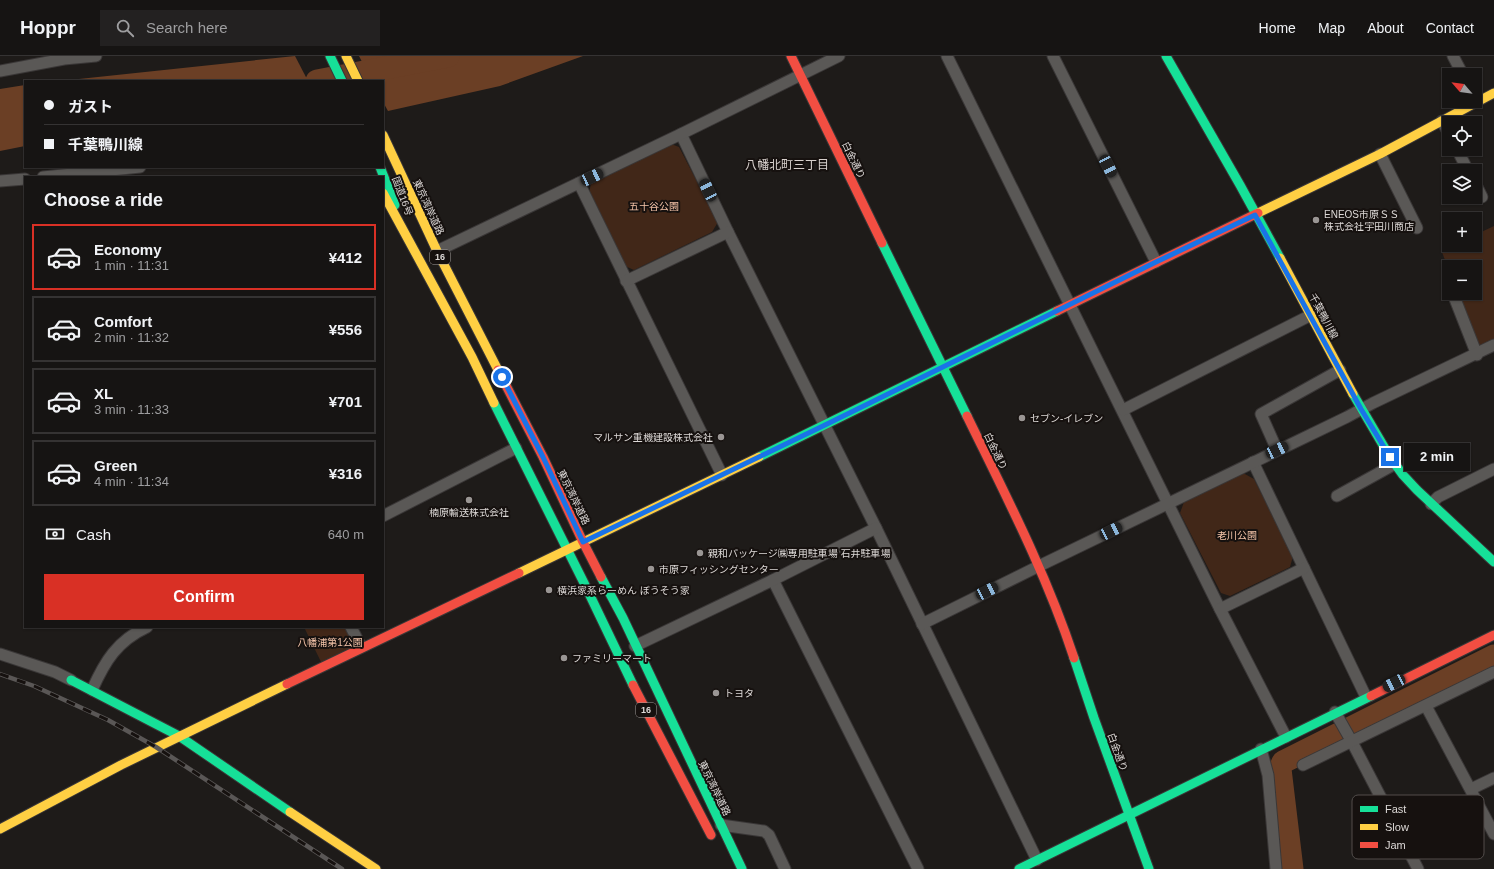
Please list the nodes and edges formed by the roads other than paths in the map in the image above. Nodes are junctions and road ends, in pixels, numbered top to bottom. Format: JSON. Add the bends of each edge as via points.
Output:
{"nodes":[{"id":1,"x":96,"y":56,"type":"edge"},
{"id":2,"x":330,"y":56,"type":"edge"},
{"id":3,"x":346,"y":56,"type":"edge"},
{"id":4,"x":791,"y":56,"type":"edge"},
{"id":5,"x":839,"y":56,"type":"edge"},
{"id":6,"x":947,"y":56,"type":"edge"},
{"id":7,"x":1053,"y":56,"type":"edge"},
{"id":8,"x":1166,"y":56,"type":"edge"},
{"id":9,"x":1453,"y":56,"type":"edge"},
{"id":10,"x":1459,"y":68,"type":"edge"},
{"id":11,"x":0,"y":71,"type":"edge"},
{"id":12,"x":800,"y":75,"type":"junction"},
{"id":13,"x":342,"y":80,"type":"edge"},
{"id":14,"x":358,"y":80,"type":"edge"},
{"id":15,"x":1494,"y":93,"type":"edge"},
{"id":16,"x":1482,"y":98,"type":"edge"},
{"id":17,"x":1464,"y":108,"type":"edge"},
{"id":18,"x":1450,"y":116,"type":"edge"},
{"id":19,"x":1442,"y":121,"type":"edge"},
{"id":20,"x":681,"y":134,"type":"junction"},
{"id":21,"x":384,"y":137,"type":"edge"},
{"id":22,"x":1380,"y":154,"type":"junction"},
{"id":23,"x":137,"y":168,"type":"edge"},
{"id":24,"x":124,"y":173,"type":"edge"},
{"id":25,"x":63,"y":176,"type":"edge"},
{"id":26,"x":384,"y":177,"type":"edge"},
{"id":27,"x":24,"y":179,"type":"edge"},
{"id":28,"x":0,"y":181,"type":"edge"},
{"id":29,"x":579,"y":183,"type":"junction"},
{"id":30,"x":384,"y":195,"type":"edge"},
{"id":31,"x":1255,"y":215,"type":"junction"},
{"id":32,"x":1417,"y":228,"type":"dead end"},
{"id":33,"x":728,"y":232,"type":"junction"},
{"id":34,"x":406,"y":233,"type":"junction"},
{"id":35,"x":437,"y":251,"type":"junction"},
{"id":36,"x":1156,"y":262,"type":"junction"},
{"id":37,"x":626,"y":281,"type":"junction"},
{"id":38,"x":1455,"y":300,"type":"edge"},
{"id":39,"x":1071,"y":305,"type":"junction"},
{"id":40,"x":1311,"y":316,"type":"junction"},
{"id":41,"x":1494,"y":345,"type":"edge"},
{"id":42,"x":1477,"y":354,"type":"junction"},
{"id":43,"x":943,"y":367,"type":"junction"},
{"id":44,"x":1340,"y":370,"type":"junction"},
{"id":45,"x":1361,"y":409,"type":"junction"},
{"id":46,"x":1123,"y":410,"type":"junction"},
{"id":47,"x":825,"y":425,"type":"junction"},
{"id":48,"x":516,"y":448,"type":"junction"},
{"id":49,"x":1277,"y":450,"type":"junction"},
{"id":50,"x":1253,"y":462,"type":"junction"},
{"id":51,"x":1395,"y":464,"type":"junction"},
{"id":52,"x":1494,"y":469,"type":"edge"},
{"id":53,"x":722,"y":475,"type":"junction"},
{"id":54,"x":1337,"y":496,"type":"dead end"},
{"id":55,"x":1168,"y":504,"type":"junction"},
{"id":56,"x":1431,"y":504,"type":"junction"},
{"id":57,"x":384,"y":515,"type":"edge"},
{"id":58,"x":876,"y":528,"type":"junction"},
{"id":59,"x":583,"y":542,"type":"junction"},
{"id":60,"x":567,"y":549,"type":"junction"},
{"id":61,"x":1494,"y":562,"type":"edge"},
{"id":62,"x":1039,"y":566,"type":"junction"},
{"id":63,"x":1304,"y":568,"type":"junction"},
{"id":64,"x":773,"y":580,"type":"junction"},
{"id":65,"x":1220,"y":609,"type":"junction"},
{"id":66,"x":922,"y":624,"type":"junction"},
{"id":67,"x":144,"y":628,"type":"edge"},
{"id":68,"x":352,"y":628,"type":"edge"},
{"id":69,"x":1494,"y":635,"type":"edge"},
{"id":70,"x":635,"y":646,"type":"junction"},
{"id":71,"x":361,"y":647,"type":"junction"},
{"id":72,"x":0,"y":654,"type":"edge"},
{"id":73,"x":1494,"y":672,"type":"edge"},
{"id":74,"x":71,"y":680,"type":"joint"},
{"id":75,"x":92,"y":690,"type":"junction"},
{"id":76,"x":1366,"y":697,"type":"junction"},
{"id":77,"x":1426,"y":706,"type":"junction"},
{"id":78,"x":1335,"y":712,"type":"junction"},
{"id":79,"x":179,"y":736,"type":"junction"},
{"id":80,"x":1286,"y":737,"type":"junction"},
{"id":81,"x":1352,"y":742,"type":"junction"},
{"id":82,"x":1261,"y":749,"type":"junction"},
{"id":83,"x":1303,"y":765,"type":"dead end"},
{"id":84,"x":1494,"y":778,"type":"edge"},
{"id":85,"x":1471,"y":789,"type":"junction"},
{"id":86,"x":1380,"y":795,"type":"edge"},
{"id":87,"x":1474,"y":795,"type":"edge"},
{"id":88,"x":1129,"y":814,"type":"junction"},
{"id":89,"x":1484,"y":814,"type":"edge"},
{"id":90,"x":721,"y":825,"type":"junction"},
{"id":91,"x":0,"y":829,"type":"edge"},
{"id":92,"x":1494,"y":834,"type":"edge"},
{"id":93,"x":716,"y":845,"type":"dead end"},
{"id":94,"x":1413,"y":859,"type":"edge"},
{"id":95,"x":1037,"y":860,"type":"junction"},
{"id":96,"x":376,"y":869,"type":"edge"},
{"id":97,"x":742,"y":869,"type":"edge"},
{"id":98,"x":785,"y":869,"type":"edge"},
{"id":99,"x":918,"y":869,"type":"edge"},
{"id":100,"x":1019,"y":869,"type":"edge"},
{"id":101,"x":1149,"y":869,"type":"edge"},
{"id":102,"x":1276,"y":869,"type":"edge"},
{"id":103,"x":1418,"y":869,"type":"edge"}],
"edges":[{"from":1,"to":11,"type":"street"},
{"from":2,"to":13,"type":"main road"},
{"from":3,"to":14,"type":"main road"},
{"from":4,"to":12,"type":"main road","name":"白金通り"},
{"from":5,"to":12,"type":"street"},
{"from":6,"to":39,"type":"street"},
{"from":7,"to":36,"type":"street"},
{"from":8,"to":31,"type":"main road","name":"千葉鴨川線"},
{"from":9,"to":10,"type":"street"},
{"from":12,"to":20,"type":"street"},
{"from":12,"to":43,"type":"main road","name":"白金通り"},
{"from":15,"to":16,"type":"main road"},
{"from":17,"to":18,"type":"main road"},
{"from":19,"to":22,"type":"main road"},
{"from":20,"to":29,"type":"street"},
{"from":20,"to":33,"type":"street"},
{"from":21,"to":35,"type":"main road","name":"東京湾岸道路","number":"16"},
{"from":22,"to":31,"type":"main road"},
{"from":22,"to":32,"type":"street"},
{"from":23,"to":24,"type":"street"},
{"from":24,"to":25,"type":"street"},
{"from":26,"to":34,"type":"main road","name":"国道16号","number":"16"},
{"from":27,"to":28,"type":"street"},
{"from":29,"to":35,"type":"street"},
{"from":29,"to":37,"type":"street"},
{"from":30,"to":34,"type":"main road","number":"16"},
{"from":31,"to":36,"type":"main road"},
{"from":31,"to":40,"type":"main road","name":"千葉鴨川線"},
{"from":33,"to":37,"type":"street"},
{"from":33,"to":47,"type":"street"},
{"from":34,"to":48,"type":"main road","number":"16","via":[[472,357]]},
{"from":35,"to":59,"type":"main road","name":"東京湾岸道路","number":"16","via":[[543,457]]},
{"from":36,"to":39,"type":"main road"},
{"from":37,"to":53,"type":"street"},
{"from":38,"to":42,"type":"street"},
{"from":39,"to":43,"type":"main road"},
{"from":39,"to":46,"type":"street"},
{"from":40,"to":44,"type":"main road","name":"千葉鴨川線"},
{"from":40,"to":46,"type":"street"},
{"from":41,"to":42,"type":"street"},
{"from":42,"to":45,"type":"street"},
{"from":43,"to":47,"type":"main road"},
{"from":43,"to":62,"type":"main road","name":"白金通り"},
{"from":44,"to":45,"type":"main road","name":"千葉鴨川線"},
{"from":44,"to":49,"type":"street","via":[[1261,414]]},
{"from":45,"to":49,"type":"street"},
{"from":45,"to":51,"type":"main road","name":"千葉鴨川線"},
{"from":46,"to":55,"type":"street"},
{"from":47,"to":53,"type":"main road"},
{"from":47,"to":58,"type":"street"},
{"from":48,"to":57,"type":"street"},
{"from":48,"to":60,"type":"main road","number":"16"},
{"from":49,"to":50,"type":"street"},
{"from":50,"to":55,"type":"street"},
{"from":50,"to":63,"type":"street"},
{"from":51,"to":54,"type":"street"},
{"from":51,"to":56,"type":"main road","name":"千葉鴨川線"},
{"from":52,"to":56,"type":"street"},
{"from":53,"to":59,"type":"main road"},
{"from":55,"to":62,"type":"street"},
{"from":55,"to":65,"type":"street"},
{"from":56,"to":61,"type":"main road","name":"千葉鴨川線"},
{"from":58,"to":64,"type":"street"},
{"from":58,"to":66,"type":"street"},
{"from":59,"to":60,"type":"main road"},
{"from":59,"to":70,"type":"main road","name":"東京湾岸道路","number":"16"},
{"from":60,"to":71,"type":"main road"},
{"from":60,"to":93,"type":"main road","number":"16","via":[[629,678]]},
{"from":62,"to":66,"type":"street"},
{"from":62,"to":88,"type":"main road","name":"白金通り","via":[[1070,645]]},
{"from":63,"to":65,"type":"street"},
{"from":63,"to":76,"type":"street"},
{"from":64,"to":70,"type":"street"},
{"from":64,"to":99,"type":"street"},
{"from":65,"to":80,"type":"street"},
{"from":66,"to":95,"type":"street"},
{"from":67,"to":75,"type":"street","via":[[114,651],[102,668]]},
{"from":68,"to":71,"type":"street"},
{"from":69,"to":76,"type":"main road"},
{"from":70,"to":90,"type":"main road","name":"東京湾岸道路","number":"16"},
{"from":71,"to":79,"type":"main road"},
{"from":72,"to":74,"type":"street","via":[[55,672]]},
{"from":73,"to":77,"type":"street"},
{"from":74,"to":75,"type":"main road"},
{"from":75,"to":79,"type":"main road"},
{"from":76,"to":78,"type":"main road"},
{"from":77,"to":81,"type":"street"},
{"from":77,"to":85,"type":"street"},
{"from":78,"to":80,"type":"main road"},
{"from":78,"to":81,"type":"street"},
{"from":79,"to":91,"type":"main road"},
{"from":79,"to":96,"type":"main road"},
{"from":80,"to":82,"type":"main road"},
{"from":81,"to":83,"type":"street"},
{"from":81,"to":86,"type":"street"},
{"from":82,"to":88,"type":"main road"},
{"from":82,"to":102,"type":"street","via":[[1268,775]]},
{"from":84,"to":85,"type":"street"},
{"from":85,"to":87,"type":"street"},
{"from":88,"to":95,"type":"main road"},
{"from":88,"to":101,"type":"main road","name":"白金通り"},
{"from":89,"to":92,"type":"street"},
{"from":90,"to":97,"type":"main road","name":"東京湾岸道路","number":"16"},
{"from":90,"to":98,"type":"street","via":[[764,831],[769,835]]},
{"from":94,"to":103,"type":"street"},
{"from":95,"to":100,"type":"main road"}]}
